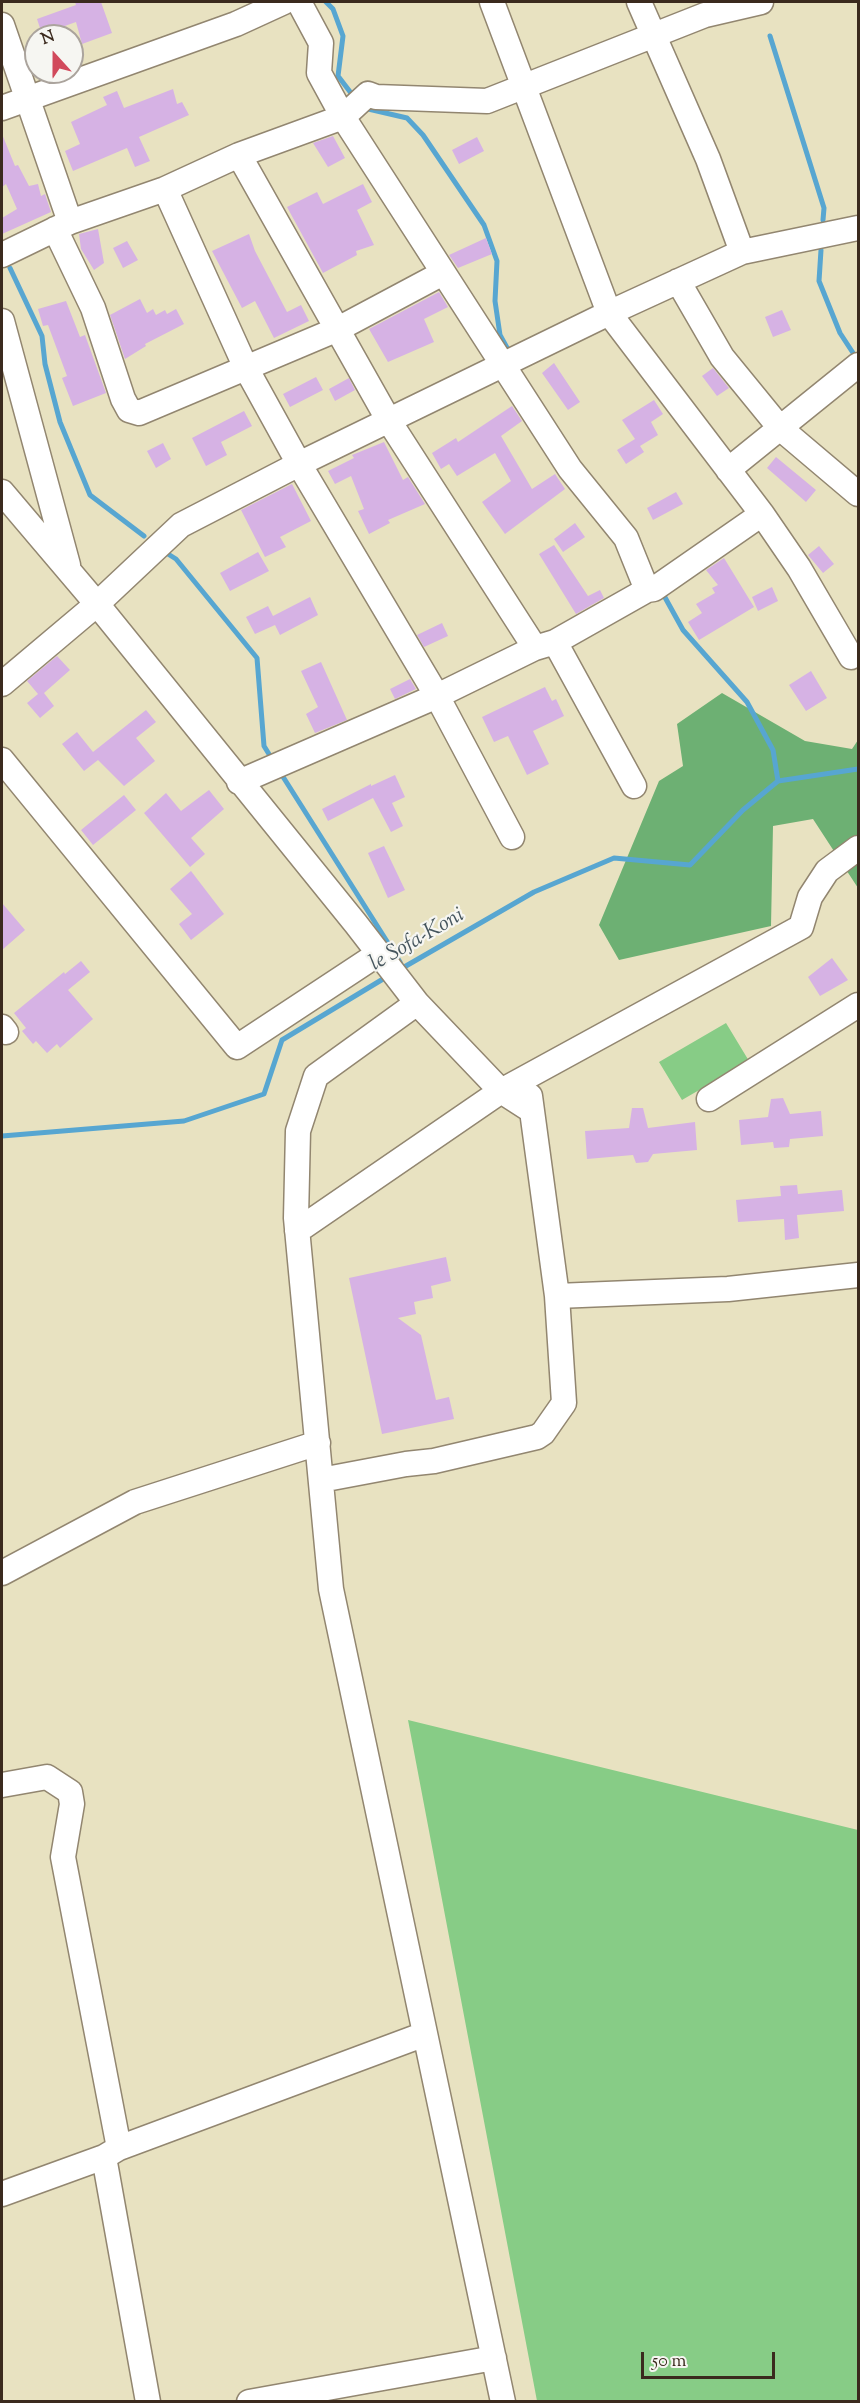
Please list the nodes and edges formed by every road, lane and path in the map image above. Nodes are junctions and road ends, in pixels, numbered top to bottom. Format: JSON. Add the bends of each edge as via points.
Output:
{"nodes":[{"id":1,"x":284,"y":2,"type":"edge"},
{"id":2,"x":298,"y":2,"type":"edge"},
{"id":3,"x":492,"y":2,"type":"edge"},
{"id":4,"x":639,"y":2,"type":"edge"},
{"id":5,"x":760,"y":2,"type":"edge"},
{"id":6,"x":703,"y":8,"type":"edge"},
{"id":7,"x":2,"y":25,"type":"edge"},
{"id":8,"x":654,"y":35,"type":"junction"},
{"id":9,"x":524,"y":87,"type":"junction"},
{"id":10,"x":26,"y":99,"type":"junction"},
{"id":11,"x":2,"y":108,"type":"edge"},
{"id":12,"x":353,"y":108,"type":"junction"},
{"id":13,"x":239,"y":155,"type":"junction"},
{"id":14,"x":165,"y":189,"type":"junction"},
{"id":15,"x":63,"y":226,"type":"junction"},
{"id":16,"x":858,"y":228,"type":"edge"},
{"id":17,"x":742,"y":252,"type":"junction"},
{"id":18,"x":2,"y":255,"type":"edge"},
{"id":19,"x":442,"y":273,"type":"junction"},
{"id":20,"x":678,"y":281,"type":"junction"},
{"id":21,"x":609,"y":312,"type":"junction"},
{"id":22,"x":2,"y":321,"type":"edge"},
{"id":23,"x":338,"y":329,"type":"junction"},
{"id":24,"x":511,"y":361,"type":"junction"},
{"id":25,"x":858,"y":365,"type":"edge"},
{"id":26,"x":246,"y":368,"type":"junction"},
{"id":27,"x":389,"y":421,"type":"junction"},
{"id":28,"x":780,"y":428,"type":"junction"},
{"id":29,"x":299,"y":464,"type":"junction"},
{"id":30,"x":728,"y":470,"type":"junction"},
{"id":31,"x":2,"y":492,"type":"edge"},
{"id":32,"x":858,"y":494,"type":"edge"},
{"id":33,"x":762,"y":514,"type":"junction"},
{"id":34,"x":69,"y":571,"type":"junction"},
{"id":35,"x":656,"y":586,"type":"junction"},
{"id":36,"x":97,"y":604,"type":"junction"},
{"id":37,"x":545,"y":645,"type":"junction"},
{"id":38,"x":851,"y":657,"type":"dead end"},
{"id":39,"x":2,"y":684,"type":"edge"},
{"id":40,"x":437,"y":696,"type":"junction"},
{"id":41,"x":2,"y":760,"type":"edge"},
{"id":42,"x":239,"y":782,"type":"junction"},
{"id":43,"x":634,"y":786,"type":"dead end"},
{"id":44,"x":512,"y":837,"type":"dead end"},
{"id":45,"x":858,"y":848,"type":"edge"},
{"id":46,"x":378,"y":954,"type":"junction"},
{"id":47,"x":417,"y":1003,"type":"junction"},
{"id":48,"x":858,"y":1005,"type":"edge"},
{"id":49,"x":528,"y":1076,"type":"junction"},
{"id":50,"x":501,"y":1091,"type":"junction"},
{"id":51,"x":709,"y":1099,"type":"dead end"},
{"id":52,"x":532,"y":1111,"type":"junction"},
{"id":53,"x":297,"y":1231,"type":"junction"},
{"id":54,"x":858,"y":1275,"type":"edge"},
{"id":55,"x":557,"y":1296,"type":"junction"},
{"id":56,"x":318,"y":1443,"type":"junction"},
{"id":57,"x":321,"y":1479,"type":"junction"},
{"id":58,"x":2,"y":1573,"type":"edge"},
{"id":59,"x":2,"y":1785,"type":"edge"},
{"id":60,"x":424,"y":2034,"type":"junction"},
{"id":61,"x":111,"y":2152,"type":"junction"},
{"id":62,"x":2,"y":2194,"type":"edge"},
{"id":63,"x":494,"y":2358,"type":"junction"},
{"id":64,"x":359,"y":2392,"type":"edge"},
{"id":65,"x":148,"y":2402,"type":"edge"},
{"id":66,"x":249,"y":2402,"type":"edge"},
{"id":67,"x":503,"y":2402,"type":"edge"}],
"edges":[{"from":1,"to":10,"type":"street","via":[[236,24]]},
{"from":2,"to":12,"type":"street","via":[[321,43],[319,73]]},
{"from":3,"to":9,"type":"street"},
{"from":4,"to":8,"type":"street"},
{"from":5,"to":6,"type":"street"},
{"from":6,"to":8,"type":"street"},
{"from":7,"to":10,"type":"street"},
{"from":8,"to":9,"type":"street"},
{"from":8,"to":17,"type":"street","via":[[708,159]]},
{"from":9,"to":12,"type":"street","via":[[487,101],[368,94]]},
{"from":9,"to":21,"type":"street"},
{"from":10,"to":11,"type":"street"},
{"from":10,"to":15,"type":"street"},
{"from":12,"to":13,"type":"street"},
{"from":12,"to":19,"type":"street"},
{"from":13,"to":14,"type":"street"},
{"from":13,"to":23,"type":"street"},
{"from":14,"to":15,"type":"street"},
{"from":14,"to":26,"type":"street"},
{"from":15,"to":18,"type":"street"},
{"from":15,"to":26,"type":"street","via":[[129,410],[139,413]]},
{"from":16,"to":17,"type":"street"},
{"from":17,"to":20,"type":"street"},
{"from":19,"to":23,"type":"street"},
{"from":19,"to":24,"type":"street"},
{"from":20,"to":21,"type":"street"},
{"from":20,"to":28,"type":"street","via":[[722,357]]},
{"from":21,"to":24,"type":"street"},
{"from":21,"to":30,"type":"street"},
{"from":22,"to":34,"type":"street"},
{"from":23,"to":26,"type":"street"},
{"from":23,"to":27,"type":"street"},
{"from":24,"to":27,"type":"street"},
{"from":24,"to":35,"type":"street","via":[[570,469],[626,537]]},
{"from":25,"to":28,"type":"street"},
{"from":26,"to":29,"type":"street"},
{"from":27,"to":29,"type":"street"},
{"from":27,"to":37,"type":"street"},
{"from":28,"to":30,"type":"street"},
{"from":28,"to":32,"type":"street"},
{"from":29,"to":36,"type":"street","via":[[181,525]]},
{"from":29,"to":40,"type":"street"},
{"from":30,"to":33,"type":"street"},
{"from":31,"to":34,"type":"street"},
{"from":33,"to":35,"type":"street"},
{"from":33,"to":38,"type":"street"},
{"from":34,"to":36,"type":"street"},
{"from":35,"to":37,"type":"street"},
{"from":36,"to":39,"type":"street"},
{"from":36,"to":42,"type":"street"},
{"from":37,"to":40,"type":"street"},
{"from":37,"to":43,"type":"street"},
{"from":40,"to":42,"type":"street"},
{"from":40,"to":44,"type":"street"},
{"from":41,"to":46,"type":"street","via":[[237,1047]]},
{"from":42,"to":46,"type":"street"},
{"from":45,"to":49,"type":"street","via":[[827,871],[810,897],[801,927]]},
{"from":46,"to":47,"type":"street"},
{"from":47,"to":50,"type":"street"},
{"from":47,"to":53,"type":"street","via":[[316,1076],[298,1131]]},
{"from":48,"to":51,"type":"street"},
{"from":49,"to":50,"type":"street"},
{"from":49,"to":52,"type":"street"},
{"from":50,"to":52,"type":"street"},
{"from":50,"to":53,"type":"street"},
{"from":52,"to":55,"type":"street"},
{"from":53,"to":56,"type":"street"},
{"from":54,"to":55,"type":"street","via":[[728,1289]]},
{"from":55,"to":57,"type":"street","via":[[564,1403],[543,1433],[434,1461]]},
{"from":56,"to":57,"type":"street"},
{"from":56,"to":58,"type":"street","via":[[135,1502]]},
{"from":57,"to":60,"type":"street","via":[[331,1588]]},
{"from":59,"to":61,"type":"street","via":[[47,1777],[70,1792],[72,1804],[63,1857]]},
{"from":60,"to":61,"type":"street"},
{"from":60,"to":63,"type":"street"},
{"from":61,"to":62,"type":"street"},
{"from":61,"to":65,"type":"street"},
{"from":63,"to":64,"type":"street"},
{"from":63,"to":67,"type":"street"},
{"from":64,"to":66,"type":"street"}]}
